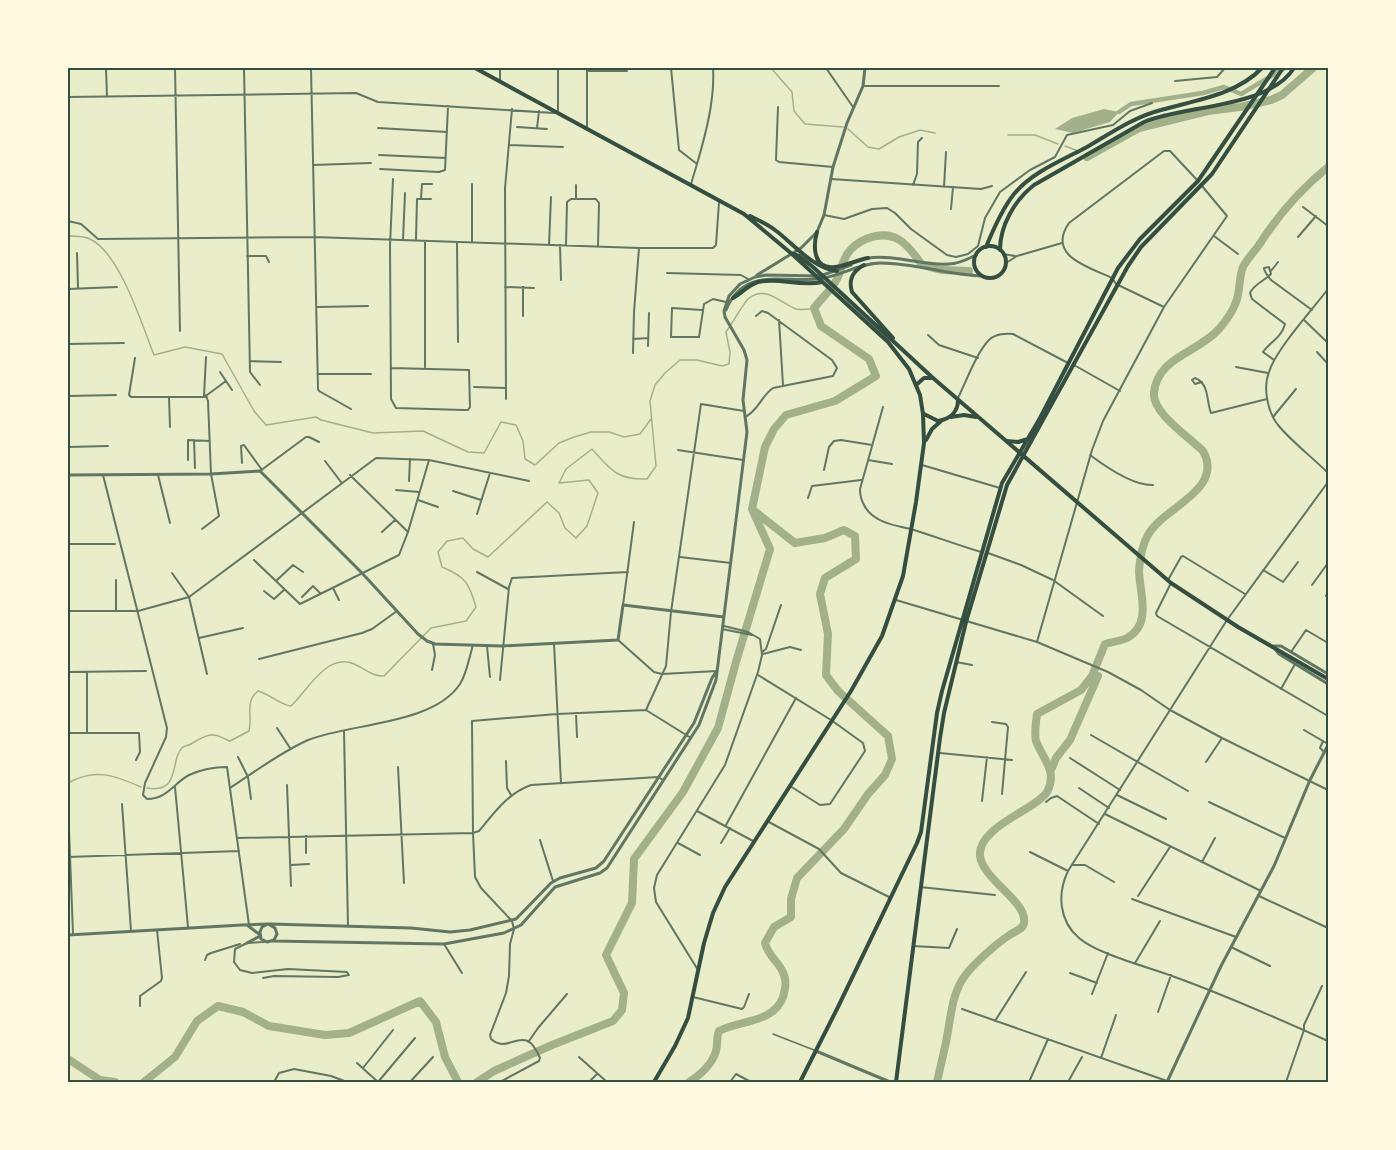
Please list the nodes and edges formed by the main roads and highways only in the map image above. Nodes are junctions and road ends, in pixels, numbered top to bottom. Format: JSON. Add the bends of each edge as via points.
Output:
{"nodes":[{"id":1,"x":475,"y":68,"type":"edge"},
{"id":2,"x":1262,"y":68,"type":"edge"},
{"id":3,"x":1275,"y":68,"type":"edge"},
{"id":4,"x":1283,"y":68,"type":"edge"},
{"id":5,"x":1294,"y":68,"type":"edge"},
{"id":6,"x":744,"y":214,"type":"junction"},
{"id":7,"x":817,"y":232,"type":"road end"},
{"id":8,"x":986,"y":247,"type":"junction"},
{"id":9,"x":1002,"y":252,"type":"junction"},
{"id":10,"x":868,"y":258,"type":"road end"},
{"id":11,"x":864,"y":265,"type":"road end"},
{"id":12,"x":837,"y":271,"type":"road end"},
{"id":13,"x":824,"y":282,"type":"junction"},
{"id":14,"x":841,"y":296,"type":"junction"},
{"id":15,"x":733,"y":298,"type":"road end"},
{"id":16,"x":901,"y":349,"type":"junction"},
{"id":17,"x":933,"y":378,"type":"junction"},
{"id":18,"x":916,"y":386,"type":"junction"},
{"id":19,"x":958,"y":399,"type":"junction"},
{"id":20,"x":923,"y":414,"type":"junction"},
{"id":21,"x":950,"y":417,"type":"junction"},
{"id":22,"x":979,"y":417,"type":"junction"},
{"id":23,"x":941,"y":421,"type":"junction"},
{"id":24,"x":1029,"y":438,"type":"junction"},
{"id":25,"x":1007,"y":441,"type":"junction"},
{"id":26,"x":924,"y":443,"type":"junction"},
{"id":27,"x":1022,"y":454,"type":"junction"},
{"id":28,"x":964,"y":621,"type":"junction"},
{"id":29,"x":1329,"y":679,"type":"edge"},
{"id":30,"x":654,"y":1083,"type":"edge"},
{"id":31,"x":800,"y":1083,"type":"edge"},
{"id":32,"x":896,"y":1083,"type":"edge"}],
"edges":[{"from":1,"to":6,"type":"main road"},
{"from":2,"to":8,"type":"main road","via":[[1206,100],[1139,118],[1031,179],[1009,201]]},
{"from":3,"to":24,"type":"main road","via":[[1198,181],[1134,244],[1112,278]]},
{"from":4,"to":27,"type":"main road","via":[[1202,186],[1141,247],[1116,284]]},
{"from":5,"to":9,"type":"main road","via":[[1278,84],[1245,98],[1151,120],[1034,185],[1012,211],[1002,232]]},
{"from":6,"to":12,"type":"main road","via":[[774,229],[821,267]]},
{"from":6,"to":13,"type":"main road"},
{"from":7,"to":10,"type":"main road","via":[[814,252],[825,265],[836,267]]},
{"from":8,"to":9,"type":"main road"},
{"from":8,"to":9,"type":"main road","via":[[976,255],[974,264],[982,276],[995,277],[1003,272],[1006,263]]},
{"from":11,"to":16,"type":"main road","via":[[850,281],[852,294]]},
{"from":13,"to":14,"type":"main road"},
{"from":13,"to":15,"type":"main road","via":[[761,282]]},
{"from":14,"to":16,"type":"main road"},
{"from":14,"to":18,"type":"main road","via":[[899,355]]},
{"from":16,"to":17,"type":"main road"},
{"from":17,"to":18,"type":"main road","via":[[924,378]]},
{"from":17,"to":19,"type":"main road"},
{"from":18,"to":20,"type":"main road"},
{"from":19,"to":21,"type":"main road","via":[[957,409]]},
{"from":19,"to":22,"type":"main road"},
{"from":20,"to":23,"type":"main road"},
{"from":20,"to":26,"type":"main road"},
{"from":21,"to":22,"type":"main road"},
{"from":21,"to":23,"type":"main road"},
{"from":22,"to":25,"type":"main road"},
{"from":23,"to":26,"type":"main road"},
{"from":24,"to":25,"type":"main road"},
{"from":24,"to":27,"type":"main road"},
{"from":25,"to":27,"type":"main road"},
{"from":26,"to":30,"type":"main road","via":[[905,566],[882,636],[725,887],[715,908],[688,1018]]},
{"from":27,"to":28,"type":"main road","via":[[1005,492]]},
{"from":27,"to":28,"type":"main road","via":[[1000,488]]},
{"from":27,"to":29,"type":"main road","via":[[1169,582]]},
{"from":28,"to":31,"type":"main road","via":[[937,713],[921,832]]},
{"from":28,"to":32,"type":"main road","via":[[938,753]]}]}
